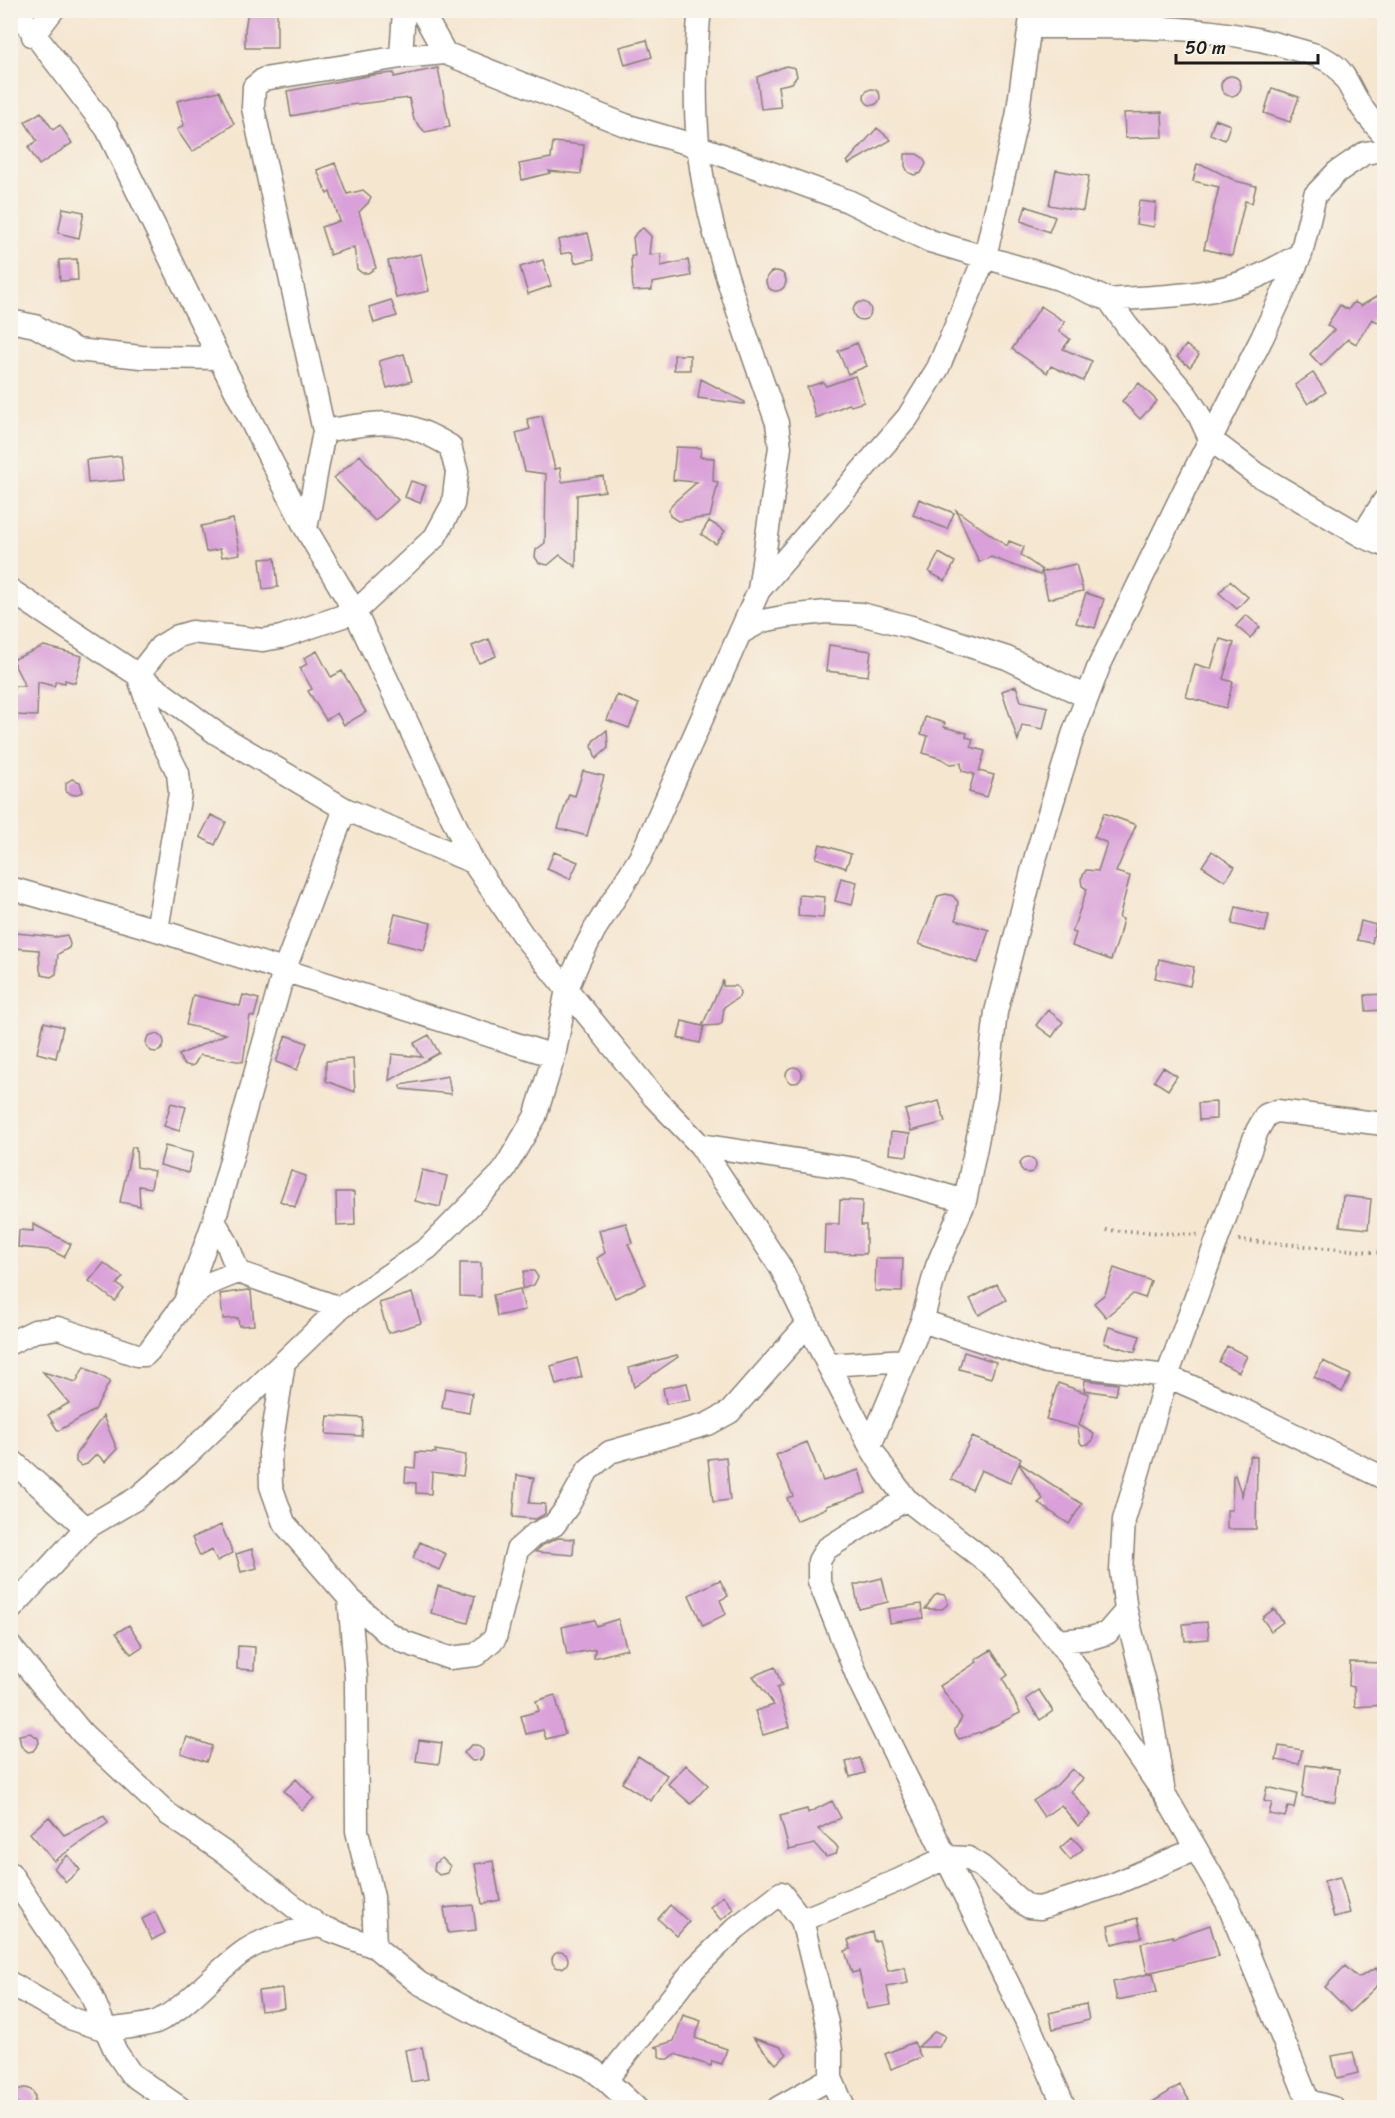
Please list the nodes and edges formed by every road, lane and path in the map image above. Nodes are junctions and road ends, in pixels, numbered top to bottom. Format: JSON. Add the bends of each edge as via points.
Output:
{"nodes":[{"id":1,"x":16,"y":10,"type":"edge"},
{"id":2,"x":53,"y":10,"type":"edge"},
{"id":3,"x":404,"y":10,"type":"edge"},
{"id":4,"x":421,"y":10,"type":"edge"},
{"id":5,"x":701,"y":10,"type":"edge"},
{"id":6,"x":1032,"y":19,"type":"edge"},
{"id":7,"x":33,"y":36,"type":"junction"},
{"id":8,"x":445,"y":53,"type":"junction"},
{"id":9,"x":401,"y":57,"type":"junction"},
{"id":10,"x":1384,"y":135,"type":"edge"},
{"id":11,"x":700,"y":147,"type":"junction"},
{"id":12,"x":1384,"y":150,"type":"edge"},
{"id":13,"x":1301,"y":254,"type":"junction"},
{"id":14,"x":985,"y":256,"type":"junction"},
{"id":15,"x":1109,"y":300,"type":"junction"},
{"id":16,"x":10,"y":321,"type":"edge"},
{"id":17,"x":219,"y":358,"type":"junction"},
{"id":18,"x":324,"y":431,"type":"junction"},
{"id":19,"x":1210,"y":440,"type":"junction"},
{"id":20,"x":1384,"y":501,"type":"edge"},
{"id":21,"x":306,"y":529,"type":"junction"},
{"id":22,"x":1362,"y":536,"type":"junction"},
{"id":23,"x":1384,"y":545,"type":"edge"},
{"id":24,"x":10,"y":590,"type":"edge"},
{"id":25,"x":759,"y":590,"type":"junction"},
{"id":26,"x":355,"y":612,"type":"junction"},
{"id":27,"x":740,"y":633,"type":"junction"},
{"id":28,"x":138,"y":675,"type":"junction"},
{"id":29,"x":1088,"y":697,"type":"junction"},
{"id":30,"x":345,"y":809,"type":"junction"},
{"id":31,"x":473,"y":862,"type":"junction"},
{"id":32,"x":10,"y":888,"type":"edge"},
{"id":33,"x":157,"y":930,"type":"junction"},
{"id":34,"x":284,"y":970,"type":"junction"},
{"id":35,"x":567,"y":989,"type":"junction"},
{"id":36,"x":554,"y":1056,"type":"junction"},
{"id":37,"x":1384,"y":1124,"type":"edge"},
{"id":38,"x":700,"y":1145,"type":"junction"},
{"id":39,"x":964,"y":1202,"type":"junction"},
{"id":40,"x":214,"y":1221,"type":"junction"},
{"id":41,"x":1107,"y":1230,"type":"dead end"},
{"id":42,"x":1218,"y":1238,"type":"junction"},
{"id":43,"x":1384,"y":1252,"type":"edge"},
{"id":44,"x":238,"y":1272,"type":"junction"},
{"id":45,"x":186,"y":1302,"type":"junction"},
{"id":46,"x":340,"y":1308,"type":"junction"},
{"id":47,"x":922,"y":1322,"type":"junction"},
{"id":48,"x":807,"y":1325,"type":"junction"},
{"id":49,"x":10,"y":1343,"type":"edge"},
{"id":50,"x":906,"y":1360,"type":"junction"},
{"id":51,"x":284,"y":1362,"type":"junction"},
{"id":52,"x":828,"y":1365,"type":"junction"},
{"id":53,"x":1167,"y":1376,"type":"junction"},
{"id":54,"x":870,"y":1446,"type":"junction"},
{"id":55,"x":10,"y":1460,"type":"edge"},
{"id":56,"x":1384,"y":1478,"type":"edge"},
{"id":57,"x":906,"y":1499,"type":"junction"},
{"id":58,"x":86,"y":1528,"type":"junction"},
{"id":59,"x":349,"y":1598,"type":"junction"},
{"id":60,"x":10,"y":1610,"type":"edge"},
{"id":61,"x":1126,"y":1611,"type":"junction"},
{"id":62,"x":1059,"y":1641,"type":"junction"},
{"id":63,"x":10,"y":1646,"type":"edge"},
{"id":64,"x":1165,"y":1795,"type":"junction"},
{"id":65,"x":1196,"y":1850,"type":"junction"},
{"id":66,"x":947,"y":1857,"type":"junction"},
{"id":67,"x":10,"y":1873,"type":"edge"},
{"id":68,"x":802,"y":1920,"type":"junction"},
{"id":69,"x":319,"y":1926,"type":"junction"},
{"id":70,"x":375,"y":1947,"type":"junction"},
{"id":71,"x":10,"y":1983,"type":"edge"},
{"id":72,"x":106,"y":2030,"type":"junction"},
{"id":73,"x":831,"y":2078,"type":"junction"},
{"id":74,"x":606,"y":2080,"type":"junction"},
{"id":75,"x":1310,"y":2104,"type":"edge"},
{"id":76,"x":180,"y":2108,"type":"edge"},
{"id":77,"x":636,"y":2108,"type":"edge"},
{"id":78,"x":778,"y":2108,"type":"edge"},
{"id":79,"x":844,"y":2108,"type":"edge"},
{"id":80,"x":1065,"y":2108,"type":"edge"},
{"id":81,"x":1333,"y":2108,"type":"edge"}],
"edges":[{"from":1,"to":7,"type":"street"},
{"from":2,"to":7,"type":"street"},
{"from":3,"to":9,"type":"street"},
{"from":4,"to":8,"type":"street"},
{"from":5,"to":11,"type":"street","via":[[695,73]]},
{"from":6,"to":10,"type":"street","via":[[1220,32],[1306,52],[1340,70],[1360,106]]},
{"from":6,"to":14,"type":"street","via":[[1017,117]]},
{"from":7,"to":17,"type":"street","via":[[107,129]]},
{"from":8,"to":9,"type":"street"},
{"from":8,"to":11,"type":"street","via":[[625,125]]},
{"from":9,"to":18,"type":"street","via":[[264,79],[254,87],[253,108]]},
{"from":11,"to":14,"type":"street","via":[[848,201],[930,241]]},
{"from":11,"to":25,"type":"street","via":[[705,194],[726,275],[777,423],[780,447]]},
{"from":12,"to":13,"type":"street","via":[[1365,153],[1337,172],[1315,195]]},
{"from":13,"to":15,"type":"street","via":[[1255,278],[1229,286],[1190,294]]},
{"from":13,"to":19,"type":"street"},
{"from":14,"to":15,"type":"street","via":[[1059,279]]},
{"from":14,"to":25,"type":"street","via":[[938,368],[909,417]]},
{"from":15,"to":19,"type":"street","via":[[1187,396]]},
{"from":16,"to":17,"type":"street","via":[[35,327],[77,350],[141,357]]},
{"from":17,"to":21,"type":"street"},
{"from":18,"to":21,"type":"street"},
{"from":18,"to":26,"type":"street","via":[[381,422],[405,424],[450,446],[458,472],[453,504],[435,537]]},
{"from":19,"to":22,"type":"street","via":[[1256,474]]},
{"from":19,"to":29,"type":"street"},
{"from":20,"to":22,"type":"street"},
{"from":21,"to":26,"type":"street"},
{"from":22,"to":23,"type":"street"},
{"from":24,"to":28,"type":"street"},
{"from":25,"to":27,"type":"street"},
{"from":26,"to":28,"type":"street","via":[[263,640],[192,632],[178,636],[160,648]]},
{"from":26,"to":31,"type":"street"},
{"from":27,"to":29,"type":"street","via":[[762,621],[788,616],[861,614],[1007,658]]},
{"from":27,"to":35,"type":"street","via":[[640,858],[595,928]]},
{"from":28,"to":30,"type":"street","via":[[216,734]]},
{"from":28,"to":33,"type":"street","via":[[157,731],[178,772],[180,793]]},
{"from":29,"to":39,"type":"street","via":[[1036,856],[996,1012],[986,1097]]},
{"from":30,"to":31,"type":"street"},
{"from":30,"to":34,"type":"street"},
{"from":31,"to":35,"type":"street","via":[[522,934]]},
{"from":32,"to":33,"type":"street"},
{"from":33,"to":34,"type":"street"},
{"from":34,"to":36,"type":"street"},
{"from":34,"to":40,"type":"street"},
{"from":35,"to":36,"type":"street"},
{"from":35,"to":38,"type":"street","via":[[654,1097]]},
{"from":36,"to":46,"type":"street","via":[[535,1117],[502,1173],[428,1248]]},
{"from":37,"to":42,"type":"street","via":[[1277,1112],[1266,1115]]},
{"from":38,"to":39,"type":"street","via":[[855,1169]]},
{"from":38,"to":48,"type":"street","via":[[781,1268]]},
{"from":39,"to":47,"type":"street","via":[[937,1266]]},
{"from":40,"to":44,"type":"street"},
{"from":40,"to":45,"type":"street"},
{"from":41,"to":42,"type":"path"},
{"from":42,"to":43,"type":"path"},
{"from":42,"to":53,"type":"street"},
{"from":44,"to":45,"type":"street","via":[[208,1284]]},
{"from":44,"to":46,"type":"street"},
{"from":45,"to":49,"type":"street","via":[[145,1355],[58,1328],[35,1331]]},
{"from":46,"to":51,"type":"street"},
{"from":47,"to":50,"type":"street"},
{"from":47,"to":53,"type":"street","via":[[1047,1362]]},
{"from":48,"to":52,"type":"street"},
{"from":48,"to":59,"type":"street","via":[[730,1412],[708,1424],[610,1452],[588,1470],[554,1525],[535,1534],[517,1550],[495,1638],[476,1655],[449,1658],[405,1642],[386,1632]]},
{"from":50,"to":52,"type":"street"},
{"from":50,"to":54,"type":"street"},
{"from":51,"to":58,"type":"street","via":[[137,1498]]},
{"from":51,"to":59,"type":"street","via":[[270,1453],[271,1486],[284,1523]]},
{"from":52,"to":54,"type":"street"},
{"from":53,"to":56,"type":"street"},
{"from":53,"to":61,"type":"street","via":[[1124,1520],[1121,1571]]},
{"from":54,"to":57,"type":"street"},
{"from":55,"to":58,"type":"street"},
{"from":57,"to":62,"type":"street","via":[[995,1568]]},
{"from":57,"to":66,"type":"street","via":[[826,1549],[819,1561],[819,1581],[860,1683]]},
{"from":58,"to":60,"type":"street"},
{"from":59,"to":70,"type":"street","via":[[356,1678],[357,1831],[373,1897]]},
{"from":61,"to":62,"type":"street","via":[[1107,1633]]},
{"from":61,"to":64,"type":"street","via":[[1150,1707]]},
{"from":62,"to":64,"type":"street"},
{"from":63,"to":69,"type":"street","via":[[82,1733],[168,1814]]},
{"from":64,"to":65,"type":"street"},
{"from":65,"to":66,"type":"street","via":[[1112,1885],[1040,1908],[1018,1900],[968,1858]]},
{"from":65,"to":75,"type":"street","via":[[1228,1904]]},
{"from":66,"to":68,"type":"street"},
{"from":66,"to":80,"type":"street"},
{"from":67,"to":72,"type":"street","via":[[90,1992]]},
{"from":68,"to":73,"type":"street","via":[[827,2023]]},
{"from":68,"to":74,"type":"street","via":[[781,1893],[736,1928],[695,1968]]},
{"from":69,"to":70,"type":"street"},
{"from":69,"to":72,"type":"street","via":[[279,1934],[246,1950],[159,2021]]},
{"from":70,"to":74,"type":"street","via":[[419,1983],[510,2032],[589,2067]]},
{"from":71,"to":72,"type":"street","via":[[70,2018]]},
{"from":72,"to":76,"type":"street","via":[[131,2074]]},
{"from":73,"to":78,"type":"street"},
{"from":73,"to":79,"type":"street"},
{"from":74,"to":77,"type":"street"},
{"from":75,"to":81,"type":"street"}]}
